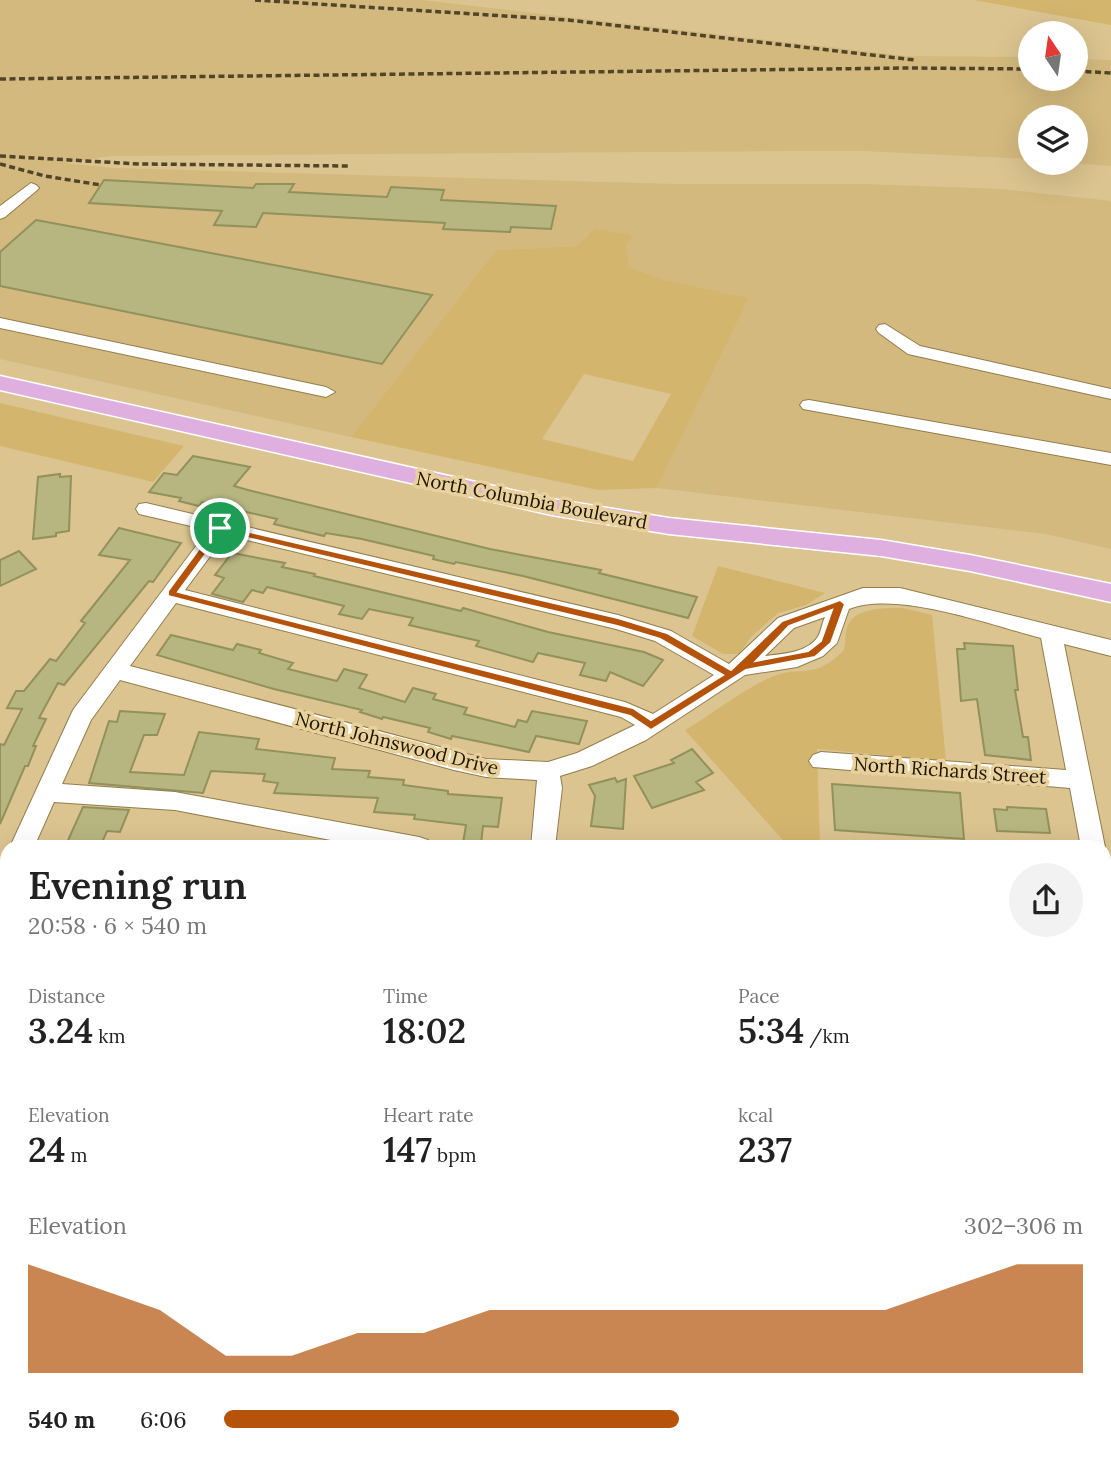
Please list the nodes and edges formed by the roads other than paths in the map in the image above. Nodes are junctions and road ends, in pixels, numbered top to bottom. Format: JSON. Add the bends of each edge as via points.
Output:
{"nodes":[{"id":1,"x":32,"y":188,"type":"dead end"},
{"id":2,"x":0,"y":214,"type":"edge"},
{"id":3,"x":0,"y":323,"type":"edge"},
{"id":4,"x":885,"y":329,"type":"dead end"},
{"id":5,"x":0,"y":383,"type":"edge"},
{"id":6,"x":326,"y":392,"type":"dead end"},
{"id":7,"x":1111,"y":394,"type":"edge"},
{"id":8,"x":808,"y":405,"type":"dead end"},
{"id":9,"x":1111,"y":459,"type":"edge"},
{"id":10,"x":146,"y":509,"type":"dead end"},
{"id":11,"x":220,"y":528,"type":"junction"},
{"id":12,"x":1111,"y":593,"type":"edge"},
{"id":13,"x":171,"y":594,"type":"junction"},
{"id":14,"x":840,"y":604,"type":"junction"},
{"id":15,"x":803,"y":616,"type":"junction"},
{"id":16,"x":828,"y":631,"type":"junction"},
{"id":17,"x":1051,"y":633,"type":"junction"},
{"id":18,"x":768,"y":640,"type":"junction"},
{"id":19,"x":1111,"y":648,"type":"edge"},
{"id":20,"x":789,"y":658,"type":"junction"},
{"id":21,"x":114,"y":670,"type":"junction"},
{"id":22,"x":737,"y":671,"type":"junction"},
{"id":23,"x":651,"y":725,"type":"junction"},
{"id":24,"x":821,"y":761,"type":"dead end"},
{"id":25,"x":548,"y":772,"type":"junction"},
{"id":26,"x":1080,"y":780,"type":"junction"},
{"id":27,"x":45,"y":792,"type":"junction"},
{"id":28,"x":25,"y":840,"type":"edge"},
{"id":29,"x":383,"y":840,"type":"edge"},
{"id":30,"x":544,"y":840,"type":"edge"},
{"id":31,"x":1092,"y":840,"type":"edge"}],
"edges":[{"from":1,"to":2,"type":"street"},
{"from":3,"to":6,"type":"street"},
{"from":4,"to":7,"type":"street","via":[[914,350]]},
{"from":5,"to":12,"type":"main road","name":"North Columbia Boulevard","via":[[552,508],[669,526],[881,548]]},
{"from":8,"to":9,"type":"street"},
{"from":10,"to":11,"type":"street"},
{"from":11,"to":13,"type":"street"},
{"from":11,"to":22,"type":"street","via":[[618,622],[663,636]]},
{"from":13,"to":21,"type":"street"},
{"from":13,"to":23,"type":"street","via":[[633,712]]},
{"from":14,"to":15,"type":"street","name":"North Johnswood Drive"},
{"from":14,"to":16,"type":"street","name":"North Johnswood Drive"},
{"from":14,"to":17,"type":"street","name":"North Johnswood Drive","via":[[863,595],[889,594]]},
{"from":15,"to":16,"type":"street","via":[[817,619]]},
{"from":15,"to":18,"type":"street","name":"North Johnswood Drive","via":[[786,623]]},
{"from":16,"to":20,"type":"street","name":"North Johnswood Drive","via":[[825,643],[816,651]]},
{"from":17,"to":19,"type":"street","name":"North Johnswood Drive"},
{"from":17,"to":26,"type":"street"},
{"from":18,"to":20,"type":"street","via":[[773,650]]},
{"from":18,"to":22,"type":"street","name":"North Johnswood Drive"},
{"from":20,"to":22,"type":"street","name":"North Johnswood Drive"},
{"from":21,"to":25,"type":"street","name":"North Johnswood Drive","via":[[454,761]]},
{"from":21,"to":27,"type":"street","via":[[81,716]]},
{"from":22,"to":23,"type":"street","name":"North Johnswood Drive"},
{"from":23,"to":25,"type":"street","name":"North Johnswood Drive","via":[[584,760]]},
{"from":24,"to":26,"type":"street","name":"North Richards Street"},
{"from":25,"to":30,"type":"street"},
{"from":26,"to":31,"type":"street"},
{"from":27,"to":28,"type":"street"},
{"from":27,"to":29,"type":"street","via":[[175,800]]}]}
